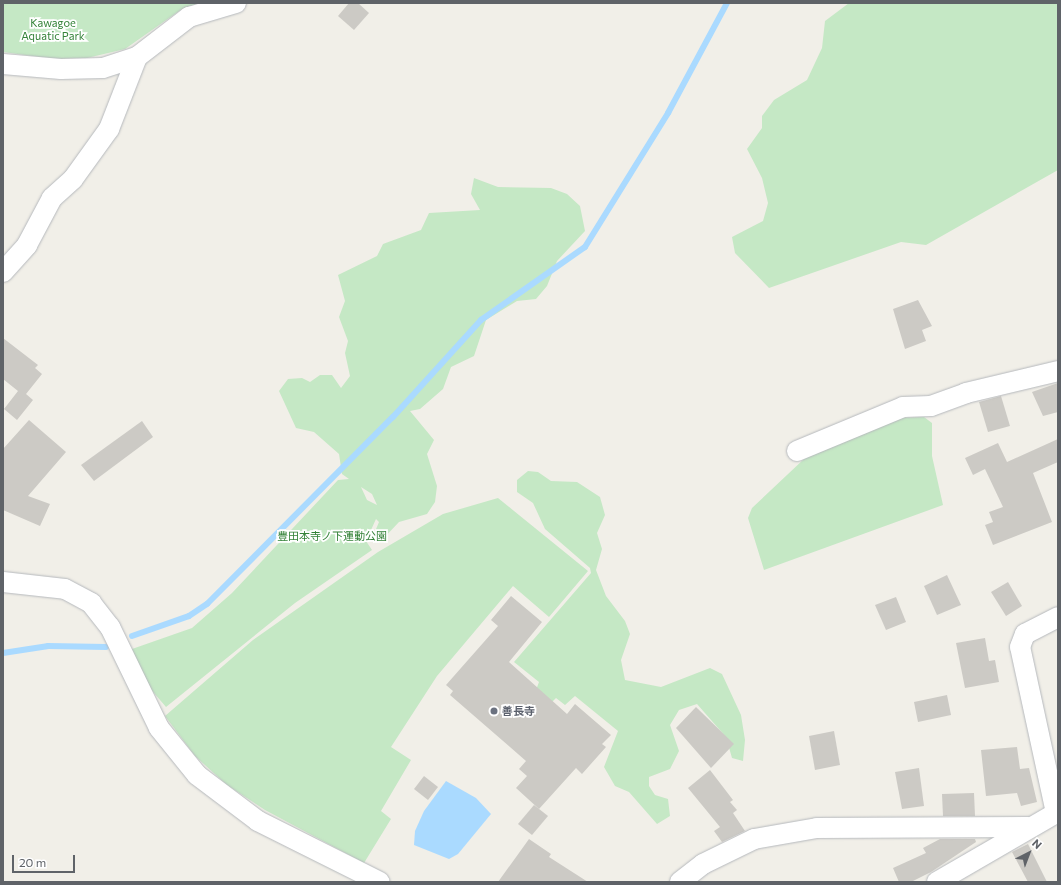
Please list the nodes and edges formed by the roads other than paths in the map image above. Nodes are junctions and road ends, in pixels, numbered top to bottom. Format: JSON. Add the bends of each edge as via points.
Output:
{"nodes":[{"id":1,"x":236,"y":3,"type":"edge"},
{"id":2,"x":137,"y":57,"type":"junction"},
{"id":3,"x":3,"y":64,"type":"edge"},
{"id":4,"x":3,"y":272,"type":"edge"},
{"id":5,"x":1058,"y":371,"type":"edge"},
{"id":6,"x":797,"y":451,"type":"dead end"},
{"id":7,"x":3,"y":582,"type":"edge"},
{"id":8,"x":1058,"y":617,"type":"edge"},
{"id":9,"x":1057,"y":816,"type":"edge"},
{"id":10,"x":1028,"y":827,"type":"junction"},
{"id":11,"x":380,"y":882,"type":"edge"},
{"id":12,"x":680,"y":882,"type":"edge"},
{"id":13,"x":937,"y":882,"type":"edge"}],
"edges":[{"from":1,"to":2,"type":"street","via":[[189,17]]},
{"from":2,"to":3,"type":"street","via":[[104,68],[61,69]]},
{"from":2,"to":4,"type":"street","via":[[109,129],[73,179],[52,198],[27,245]]},
{"from":5,"to":6,"type":"street","via":[[966,393],[931,406],[903,407]]},
{"from":7,"to":11,"type":"street","via":[[65,588],[91,603],[110,627],[159,728],[197,775],[258,820]]},
{"from":8,"to":9,"type":"street","via":[[1025,634],[1020,647]]},
{"from":9,"to":10,"type":"street"},
{"from":10,"to":12,"type":"street","via":[[817,828],[754,839],[703,864]]},
{"from":10,"to":13,"type":"street"}]}
